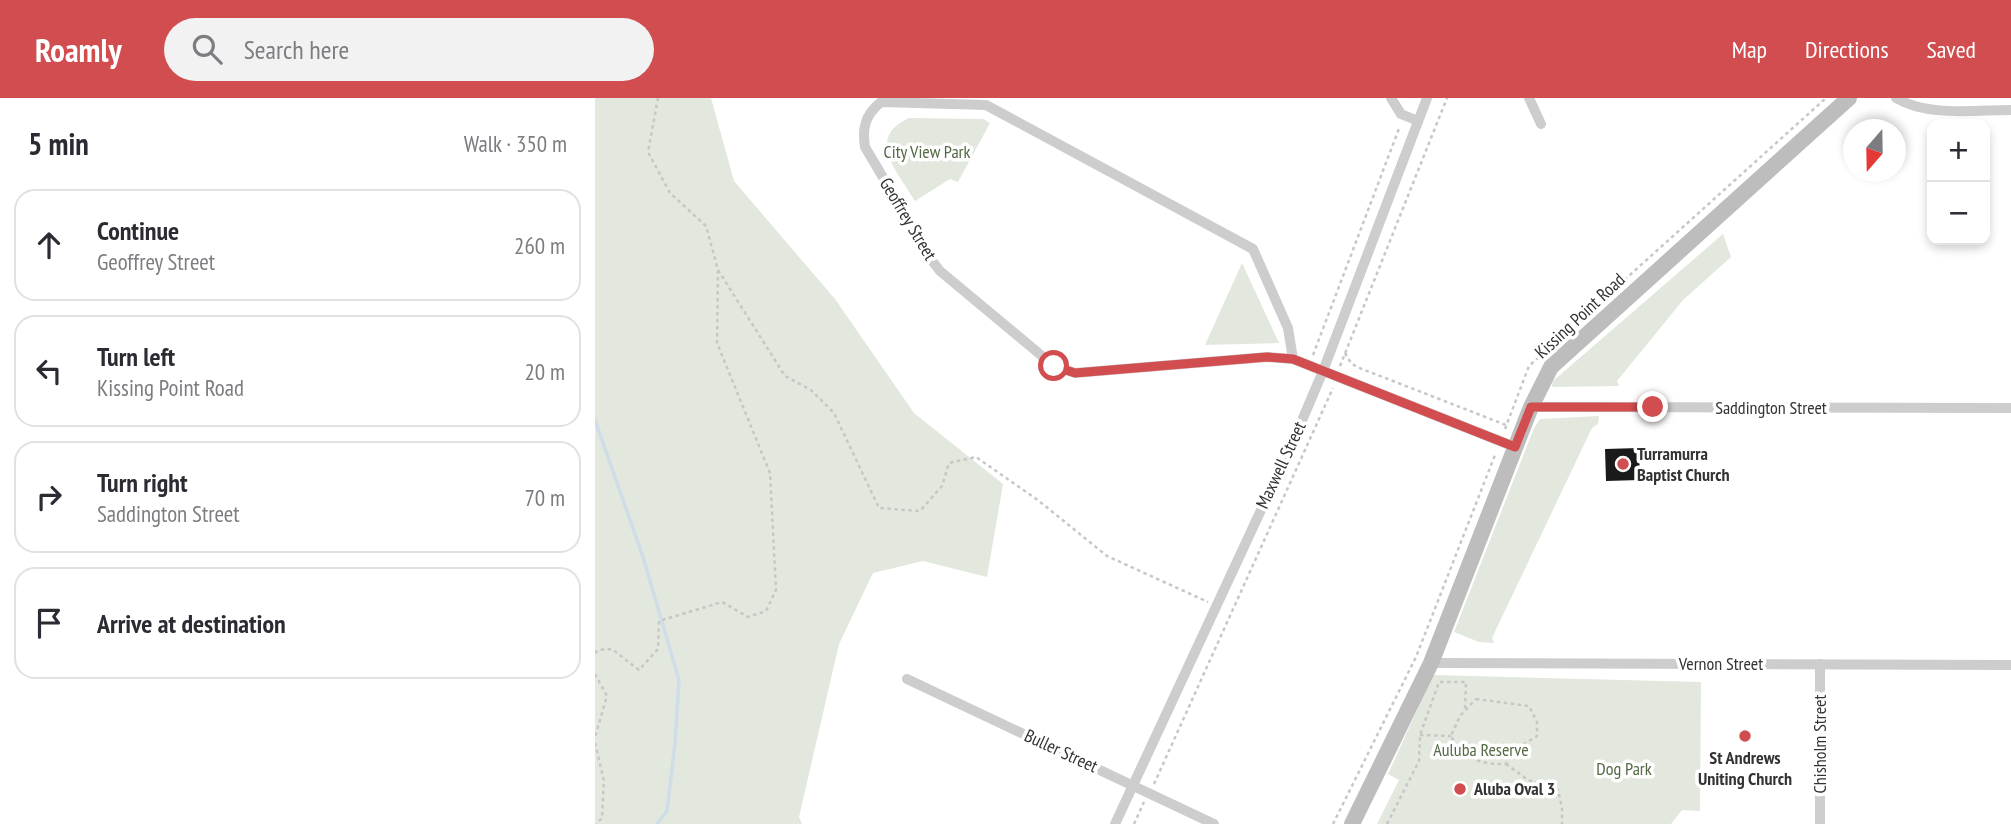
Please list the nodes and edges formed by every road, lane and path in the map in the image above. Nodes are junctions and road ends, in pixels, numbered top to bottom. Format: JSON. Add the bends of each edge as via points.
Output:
{"nodes":[{"id":1,"x":658,"y":98,"type":"edge"},
{"id":2,"x":1391,"y":98,"type":"edge"},
{"id":3,"x":1427,"y":98,"type":"edge"},
{"id":4,"x":1447,"y":98,"type":"edge"},
{"id":5,"x":1529,"y":98,"type":"edge"},
{"id":6,"x":1849,"y":98,"type":"edge"},
{"id":7,"x":1896,"y":98,"type":"edge"},
{"id":8,"x":2011,"y":110,"type":"edge"},
{"id":9,"x":1418,"y":121,"type":"junction"},
{"id":10,"x":1541,"y":124,"type":"dead end"},
{"id":11,"x":1400,"y":126,"type":"dead end"},
{"id":12,"x":1381,"y":246,"type":"dead end"},
{"id":13,"x":1388,"y":249,"type":"junction"},
{"id":14,"x":718,"y":270,"type":"junction"},
{"id":15,"x":1345,"y":353,"type":"junction"},
{"id":16,"x":1313,"y":355,"type":"dead end"},
{"id":17,"x":1293,"y":359,"type":"junction"},
{"id":18,"x":1341,"y":366,"type":"dead end"},
{"id":19,"x":1322,"y":371,"type":"junction"},
{"id":20,"x":1333,"y":388,"type":"dead end"},
{"id":21,"x":1531,"y":407,"type":"junction"},
{"id":22,"x":2011,"y":408,"type":"edge"},
{"id":23,"x":1507,"y":425,"type":"dead end"},
{"id":24,"x":1515,"y":447,"type":"junction"},
{"id":25,"x":1495,"y":455,"type":"dead end"},
{"id":26,"x":1216,"y":606,"type":"junction"},
{"id":27,"x":595,"y":653,"type":"edge"},
{"id":28,"x":1431,"y":663,"type":"junction"},
{"id":29,"x":1820,"y":664,"type":"junction"},
{"id":30,"x":2011,"y":665,"type":"edge"},
{"id":31,"x":595,"y":674,"type":"edge"},
{"id":32,"x":907,"y":679,"type":"dead end"},
{"id":33,"x":1465,"y":710,"type":"junction"},
{"id":34,"x":1420,"y":735,"type":"junction"},
{"id":35,"x":1451,"y":736,"type":"junction"},
{"id":36,"x":595,"y":737,"type":"edge"},
{"id":37,"x":595,"y":743,"type":"edge"},
{"id":38,"x":1506,"y":764,"type":"junction"},
{"id":39,"x":1154,"y":784,"type":"dead end"},
{"id":40,"x":1132,"y":785,"type":"junction"},
{"id":41,"x":1145,"y":799,"type":"dead end"},
{"id":42,"x":596,"y":824,"type":"edge"},
{"id":43,"x":1115,"y":824,"type":"edge"},
{"id":44,"x":1134,"y":824,"type":"edge"},
{"id":45,"x":1214,"y":824,"type":"edge"},
{"id":46,"x":1333,"y":824,"type":"edge"},
{"id":47,"x":1352,"y":824,"type":"edge"},
{"id":48,"x":1387,"y":824,"type":"edge"},
{"id":49,"x":1562,"y":824,"type":"edge"},
{"id":50,"x":1820,"y":824,"type":"edge"}],
"edges":[{"from":1,"to":14,"type":"path","via":[[648,152],[670,192],[706,226]]},
{"from":2,"to":9,"type":"street","via":[[1401,114]]},
{"from":3,"to":9,"type":"street","name":"Maxwell Street"},
{"from":4,"to":13,"type":"path"},
{"from":5,"to":10,"type":"street"},
{"from":6,"to":21,"type":"street","name":"Kissing Point Road","via":[[1551,367]]},
{"from":7,"to":8,"type":"street","via":[[1929,109]]},
{"from":9,"to":19,"type":"street","name":"Maxwell Street"},
{"from":11,"to":16,"type":"path"},
{"from":12,"to":13,"type":"path"},
{"from":13,"to":15,"type":"path"},
{"from":14,"to":26,"type":"path","via":[[785,376],[811,390],[834,413],[879,508],[920,511],[942,486],[949,463],[976,457],[1107,556]]},
{"from":14,"to":27,"type":"path","via":[[717,343],[770,473],[776,590],[767,611],[748,617],[722,602],[659,621],[658,649],[639,670],[612,649]]},
{"from":15,"to":18,"type":"path"},
{"from":15,"to":23,"type":"path","via":[[1357,367]]},
{"from":17,"to":17,"type":"street","name":"Geoffrey Street","via":[[1267,357],[1075,373],[1054,366],[933,262],[865,147],[866,118],[881,102],[986,105],[1253,249],[1288,328]]},
{"from":17,"to":19,"type":"street","name":"Geoffrey Street"},
{"from":19,"to":24,"type":"street","name":"Geoffrey Street"},
{"from":19,"to":26,"type":"street","name":"Maxwell Street"},
{"from":20,"to":39,"type":"path"},
{"from":21,"to":22,"type":"street","name":"Saddington Street"},
{"from":21,"to":24,"type":"street","name":"Kissing Point Road"},
{"from":24,"to":28,"type":"street","name":"Kissing Point Road"},
{"from":25,"to":46,"type":"path","via":[[1416,657]]},
{"from":26,"to":40,"type":"street","name":"Maxwell Street"},
{"from":28,"to":29,"type":"street","name":"Vernon Street"},
{"from":28,"to":47,"type":"street","name":"Kissing Point Road"},
{"from":29,"to":30,"type":"street","name":"Vernon Street"},
{"from":29,"to":50,"type":"street","name":"Chisholm Street"},
{"from":31,"to":36,"type":"path","via":[[607,695]]},
{"from":32,"to":40,"type":"street","name":"Buller Street"},
{"from":33,"to":34,"type":"path","via":[[1466,682],[1439,682]]},
{"from":33,"to":35,"type":"path"},
{"from":33,"to":38,"type":"path","via":[[1476,699],[1529,706],[1537,722],[1537,736],[1516,749]]},
{"from":34,"to":35,"type":"path"},
{"from":34,"to":48,"type":"path","via":[[1419,761]]},
{"from":35,"to":38,"type":"path","via":[[1457,748],[1470,757],[1487,764]]},
{"from":37,"to":42,"type":"path","via":[[604,781],[602,818]]},
{"from":38,"to":49,"type":"path","via":[[1528,780],[1557,790]]},
{"from":40,"to":43,"type":"street","name":"Maxwell Street"},
{"from":40,"to":45,"type":"street","name":"Buller Street"},
{"from":41,"to":44,"type":"path"}]}
